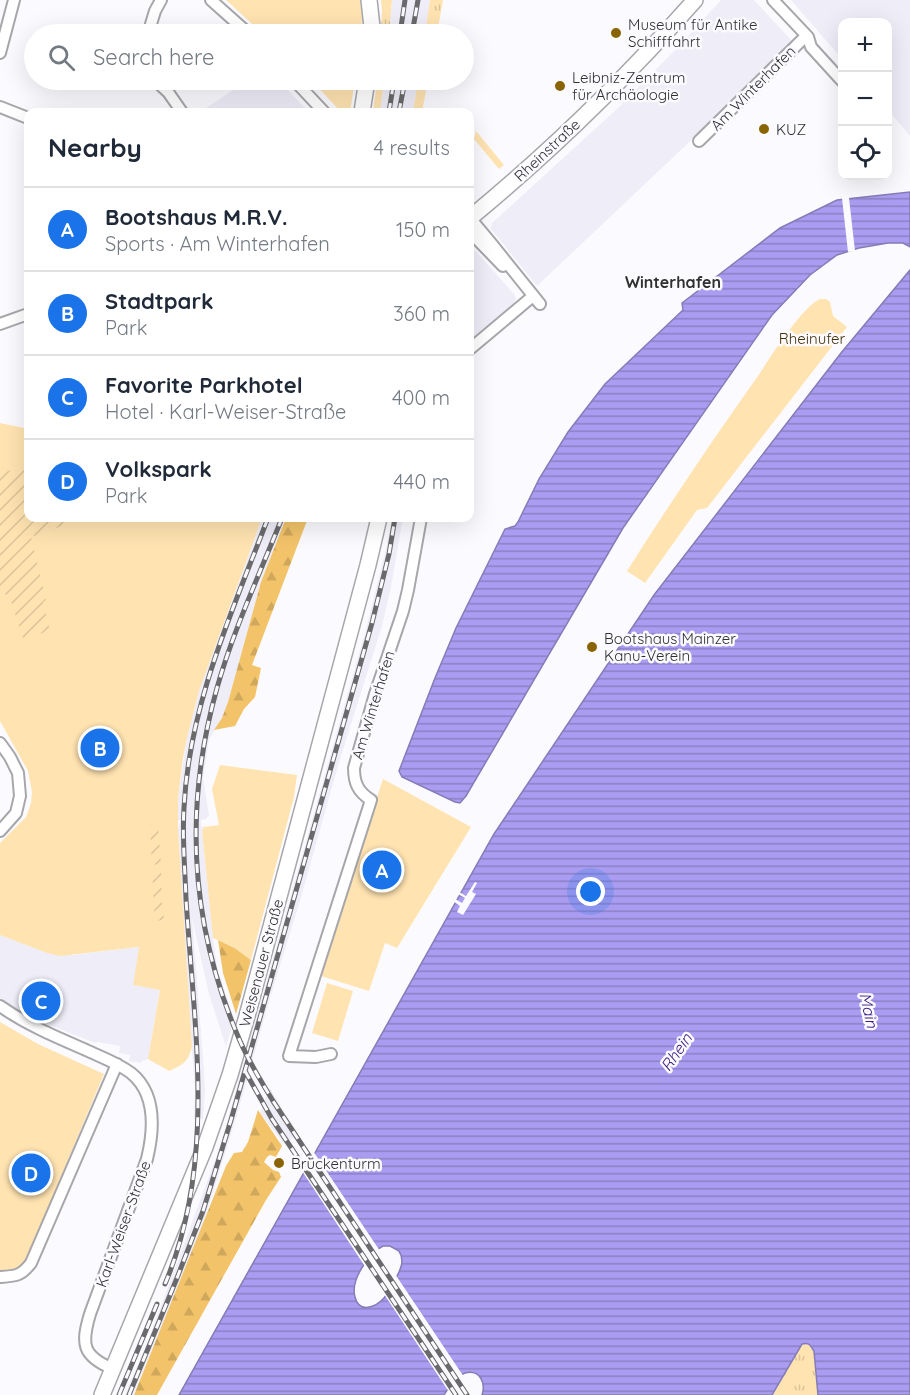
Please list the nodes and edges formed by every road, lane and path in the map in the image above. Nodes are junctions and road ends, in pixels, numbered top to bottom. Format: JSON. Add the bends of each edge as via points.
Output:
{"nodes":[{"id":1,"x":14,"y":0,"type":"edge"},
{"id":2,"x":162,"y":0,"type":"edge"},
{"id":3,"x":211,"y":0,"type":"edge"},
{"id":4,"x":369,"y":0,"type":"edge"},
{"id":5,"x":695,"y":0,"type":"edge"},
{"id":6,"x":773,"y":0,"type":"edge"},
{"id":7,"x":151,"y":24,"type":"edge"},
{"id":8,"x":238,"y":24,"type":"edge"},
{"id":9,"x":372,"y":24,"type":"edge"},
{"id":10,"x":806,"y":36,"type":"junction"},
{"id":11,"x":0,"y":53,"type":"edge"},
{"id":12,"x":838,"y":76,"type":"edge"},
{"id":13,"x":166,"y":90,"type":"edge"},
{"id":14,"x":303,"y":90,"type":"edge"},
{"id":15,"x":365,"y":90,"type":"edge"},
{"id":16,"x":0,"y":108,"type":"edge"},
{"id":17,"x":179,"y":108,"type":"edge"},
{"id":18,"x":320,"y":108,"type":"edge"},
{"id":19,"x":363,"y":108,"type":"edge"},
{"id":20,"x":24,"y":117,"type":"edge"},
{"id":21,"x":699,"y":141,"type":"dead end"},
{"id":22,"x":474,"y":215,"type":"edge"},
{"id":23,"x":474,"y":223,"type":"edge"},
{"id":24,"x":474,"y":236,"type":"edge"},
{"id":25,"x":525,"y":287,"type":"junction"},
{"id":26,"x":24,"y":316,"type":"edge"},
{"id":27,"x":0,"y":324,"type":"edge"},
{"id":28,"x":474,"y":346,"type":"edge"},
{"id":29,"x":378,"y":522,"type":"edge"},
{"id":30,"x":420,"y":522,"type":"edge"},
{"id":31,"x":0,"y":743,"type":"edge"},
{"id":32,"x":0,"y":831,"type":"edge"},
{"id":33,"x":0,"y":1006,"type":"edge"},
{"id":34,"x":331,"y":1054,"type":"dead end"},
{"id":35,"x":117,"y":1064,"type":"junction"},
{"id":36,"x":0,"y":1277,"type":"edge"},
{"id":37,"x":113,"y":1369,"type":"junction"},
{"id":38,"x":102,"y":1395,"type":"edge"}],
"edges":[{"from":1,"to":11,"type":"street"},
{"from":2,"to":7,"type":"street"},
{"from":3,"to":8,"type":"street"},
{"from":4,"to":9,"type":"main road"},
{"from":5,"to":22,"type":"main road","name":"Rheinstraße","via":[[566,134]]},
{"from":6,"to":10,"type":"street"},
{"from":10,"to":12,"type":"street","via":[[811,48]]},
{"from":10,"to":21,"type":"street","name":"Am Winterhafen"},
{"from":13,"to":17,"type":"street"},
{"from":14,"to":18,"type":"street"},
{"from":15,"to":19,"type":"main road"},
{"from":16,"to":20,"type":"street"},
{"from":23,"to":25,"type":"street"},
{"from":24,"to":25,"type":"street"},
{"from":25,"to":28,"type":"street","via":[[536,300]]},
{"from":26,"to":27,"type":"street"},
{"from":29,"to":37,"type":"main road","name":"Weisenauer Straße","via":[[230,1074],[202,1154]]},
{"from":30,"to":34,"type":"street","name":"Am Winterhafen","via":[[403,611],[354,768],[358,790],[371,800],[289,1056]]},
{"from":31,"to":32,"type":"street","via":[[18,773],[20,796],[16,813]]},
{"from":33,"to":35,"type":"street","name":"Karl-Weiser-Straße","via":[[38,1029]]},
{"from":35,"to":36,"type":"street","via":[[31,1263],[18,1276]]},
{"from":35,"to":37,"type":"street","name":"Karl-Weiser-Straße","via":[[141,1084],[152,1112],[152,1125],[143,1172],[84,1336],[90,1354]]},
{"from":37,"to":38,"type":"main road","name":"Weisenauer Straße"}]}
